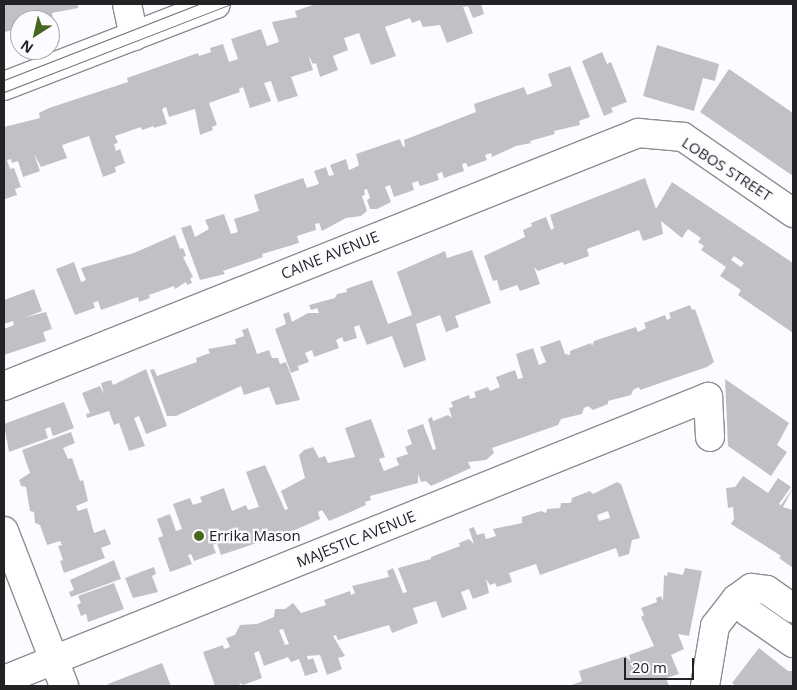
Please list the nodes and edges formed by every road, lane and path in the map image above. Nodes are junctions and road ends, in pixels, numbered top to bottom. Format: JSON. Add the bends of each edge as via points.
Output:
{"nodes":[{"id":1,"x":128,"y":4,"type":"edge"},
{"id":2,"x":216,"y":4,"type":"edge"},
{"id":3,"x":134,"y":36,"type":"junction"},
{"id":4,"x":83,"y":56,"type":"junction"},
{"id":5,"x":4,"y":66,"type":"edge"},
{"id":6,"x":4,"y":86,"type":"edge"},
{"id":7,"x":658,"y":135,"type":"joint"},
{"id":8,"x":793,"y":213,"type":"edge"},
{"id":9,"x":4,"y":386,"type":"edge"},
{"id":10,"x":710,"y":437,"type":"dead end"},
{"id":11,"x":4,"y":530,"type":"edge"},
{"id":12,"x":736,"y":599,"type":"junction"},
{"id":13,"x":793,"y":608,"type":"edge"},
{"id":14,"x":793,"y":643,"type":"edge"},
{"id":15,"x":54,"y":660,"type":"junction"},
{"id":16,"x":4,"y":680,"type":"edge"},
{"id":17,"x":64,"y":686,"type":"edge"},
{"id":18,"x":706,"y":686,"type":"edge"}],
"edges":[{"from":1,"to":3,"type":"street"},
{"from":2,"to":3,"type":"street"},
{"from":3,"to":4,"type":"street"},
{"from":4,"to":5,"type":"street","via":[[35,55]]},
{"from":4,"to":6,"type":"street"},
{"from":7,"to":8,"type":"street","name":"LOBOS STREET","via":[[683,137]]},
{"from":7,"to":9,"type":"street","name":"CAINE AVENUE","via":[[638,132]]},
{"from":10,"to":15,"type":"street","name":"MAJESTIC AVENUE","via":[[708,397]]},
{"from":11,"to":15,"type":"street"},
{"from":12,"to":13,"type":"street","via":[[751,588],[767,590]]},
{"from":12,"to":14,"type":"street","via":[[748,612]]},
{"from":12,"to":18,"type":"street","via":[[715,626]]},
{"from":15,"to":16,"type":"street","name":"MAJESTIC AVENUE"},
{"from":15,"to":17,"type":"street"}]}
